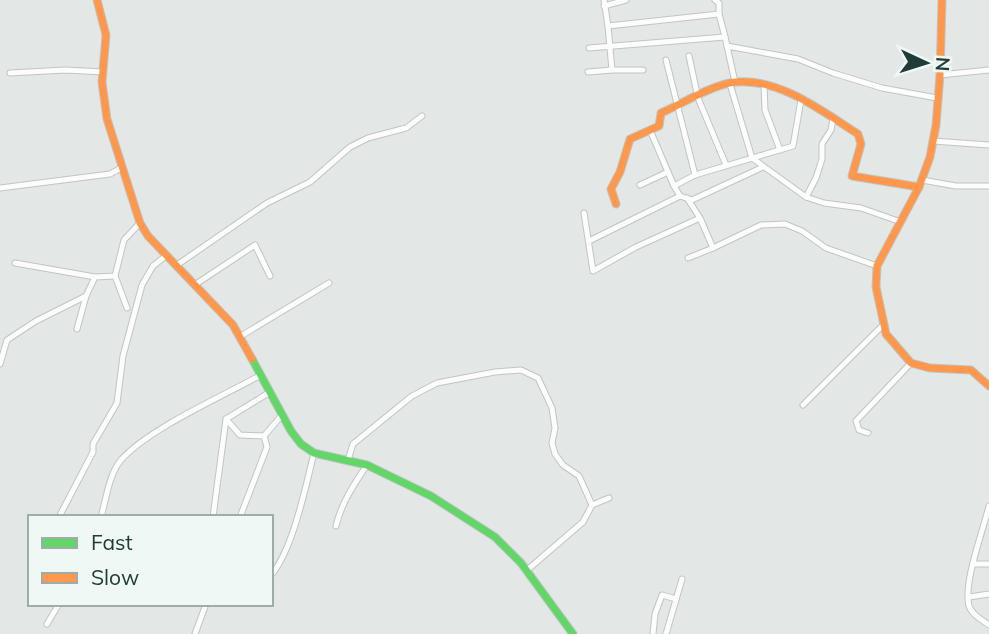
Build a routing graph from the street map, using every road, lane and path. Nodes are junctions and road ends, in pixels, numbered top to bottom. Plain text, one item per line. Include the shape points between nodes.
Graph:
1 (97, 0) edge
2 (626, 0) edge
3 (715, 0) edge
4 (942, 0) edge
5 (604, 3) edge
6 (719, 14) junction
7 (608, 26) junction
8 (725, 37) junction
9 (610, 46) junction
10 (726, 46) junction
11 (589, 48) dead end
12 (689, 56) dead end
13 (666, 60) dead end
14 (612, 69) junction
15 (643, 70) dead end
16 (989, 70) edge
17 (103, 72) junction
18 (588, 72) dead end
19 (10, 73) dead end
20 (940, 75) junction
21 (732, 83) junction
22 (764, 85) junction
23 (698, 98) junction
24 (937, 98) junction
25 (801, 100) junction
26 (676, 107) junction
27 (422, 116) dead end
28 (833, 120) junction
29 (649, 130) junction
30 (933, 141) junction
31 (989, 145) edge
32 (780, 150) junction
33 (752, 158) junction
34 (726, 165) junction
35 (763, 167) junction
36 (121, 168) junction
37 (668, 172) junction
38 (695, 175) junction
39 (920, 184) junction
40 (640, 185) dead end
41 (674, 186) junction
42 (989, 186) edge
43 (0, 188) edge
44 (683, 197) junction
45 (806, 197) junction
46 (616, 204) dead end
47 (584, 213) dead end
48 (701, 218) junction
49 (901, 222) junction
50 (141, 223) junction
51 (589, 241) junction
52 (713, 248) junction
53 (167, 255) junction
54 (688, 258) dead end
55 (15, 263) dead end
56 (177, 265) junction
57 (877, 266) junction
58 (115, 276) junction
59 (270, 276) dead end
60 (95, 277) junction
61 (329, 283) dead end
62 (196, 284) junction
63 (86, 296) junction
64 (127, 308) dead end
65 (883, 325) junction
66 (77, 329) dead end
67 (241, 336) junction
68 (911, 363) junction
69 (0, 364) edge
70 (261, 375) junction
71 (989, 386) edge
72 (270, 392) junction
73 (803, 405) dead end
74 (282, 415) junction
75 (226, 419) junction
76 (868, 433) dead end
77 (264, 436) junction
78 (93, 444) junction
79 (85, 450) dead end
80 (313, 453) junction
81 (348, 460) junction
82 (367, 465) junction
83 (609, 498) dead end
84 (592, 505) junction
85 (989, 506) edge
86 (60, 515) edge
87 (102, 515) edge
88 (213, 515) edge
89 (241, 515) edge
90 (336, 526) dead end
91 (986, 531) edge
92 (973, 564) junction
93 (989, 564) edge
94 (526, 571) junction
95 (273, 573) edge
96 (682, 579) dead end
97 (989, 594) edge
98 (969, 597) junction
99 (676, 598) junction
100 (59, 606) edge
101 (205, 606) edge
102 (47, 624) dead end
103 (989, 625) edge
104 (195, 634) edge
105 (573, 634) edge
106 (653, 634) edge
107 (666, 634) edge

1 - 17 street via 106,35
2 - 5 street
3 - 6 street
4 - 20 street
5 - 7 street
6 - 7 street
6 - 8 street
7 - 9 street
8 - 9 street
8 - 10 street
9 - 11 street
9 - 14 street
10 - 21 street
10 - 24 street via 798,59 883,88
12 - 23 street
13 - 26 street
14 - 15 street
14 - 18 street
16 - 20 street
17 - 19 street
17 - 36 street via 107,119
20 - 24 street
21 - 22 street
21 - 23 street
21 - 33 street
22 - 25 street
22 - 32 street via 765,110
23 - 26 street
23 - 34 street
24 - 30 street
25 - 28 street
25 - 32 street via 793,146
26 - 29 street via 661,113 659,126
26 - 38 street
27 - 56 street via 406,128 350,147 310,182 267,203
28 - 39 street via 859,134 861,144 852,176
28 - 45 street via 822,144 817,178
29 - 37 street
29 - 46 street via 630,139 611,190
30 - 31 street
30 - 39 street
32 - 33 street
33 - 34 street
33 - 35 street
34 - 38 street
35 - 44 street via 692,200
35 - 45 street
36 - 43 street via 110,174
36 - 50 street
37 - 40 street
37 - 41 street
38 - 41 street
39 - 42 street
39 - 49 street
41 - 44 street
44 - 48 street
44 - 51 street
45 - 49 street via 862,208
47 - 51 street
48 - 51 street via 593,271
48 - 52 street
49 - 57 street
50 - 53 street
50 - 58 street via 124,240
52 - 54 street
52 - 57 street via 761,225 785,224 827,248
53 - 56 street
53 - 78 street via 153,266 142,285 123,356 117,402
55 - 60 street
56 - 62 street
57 - 65 street
58 - 60 street
58 - 64 street
59 - 62 street via 254,245
60 - 63 street
61 - 67 street
62 - 67 street
63 - 66 street
63 - 69 street via 7,340
65 - 68 street
65 - 73 street
67 - 70 street
68 - 71 street via 971,370
68 - 76 street via 856,421 859,430
70 - 72 street
70 - 87 street via 153,434 120,461
72 - 74 street
72 - 75 street
74 - 77 street
74 - 80 street via 301,444
75 - 77 street via 240,435
75 - 88 street
77 - 89 street via 267,447
78 - 79 street
78 - 86 street
80 - 81 street
80 - 95 street via 303,500
81 - 82 street
81 - 84 street via 353,444 437,383 521,370 538,378 552,408 555,454 579,476
82 - 90 street
82 - 94 street via 430,496 495,537
83 - 84 street
84 - 94 street via 583,522
85 - 91 street
91 - 92 street
92 - 93 street
92 - 98 street
94 - 105 street
96 - 99 street
97 - 98 street
98 - 103 street via 970,609
99 - 106 street via 662,595
99 - 107 street
100 - 102 street
101 - 104 street

